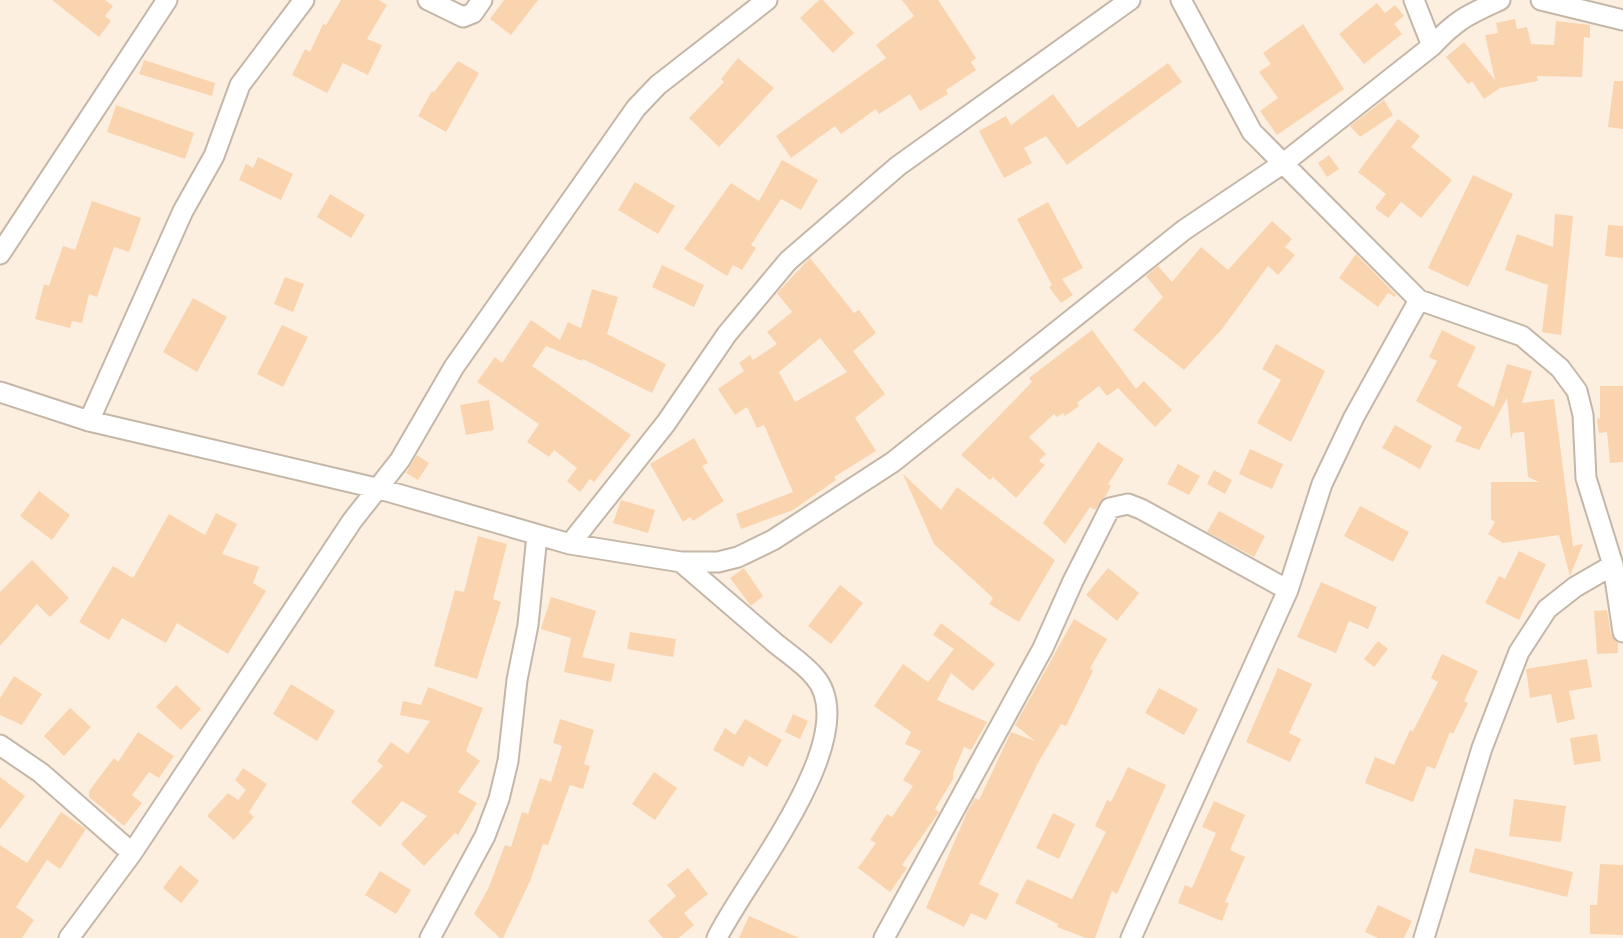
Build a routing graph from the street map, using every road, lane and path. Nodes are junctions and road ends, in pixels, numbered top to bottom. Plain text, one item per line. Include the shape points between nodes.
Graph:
1 (167, 0) edge
2 (304, 0) edge
3 (428, 0) edge
4 (482, 0) edge
5 (767, 0) edge
6 (1130, 0) edge
7 (1181, 0) edge
8 (1414, 0) edge
9 (1500, 0) edge
10 (1541, 0) edge
11 (1623, 20) edge
12 (1432, 46) junction
13 (1285, 162) junction
14 (0, 254) edge
15 (1419, 300) junction
16 (0, 392) edge
17 (89, 421) junction
18 (380, 489) junction
19 (537, 534) junction
20 (570, 544) junction
21 (681, 562) junction
22 (1613, 565) junction
23 (1287, 590) junction
24 (1623, 632) edge
25 (0, 745) edge
26 (132, 853) junction
27 (69, 938) edge
28 (430, 938) edge
29 (717, 938) edge
30 (884, 938) edge
31 (1131, 938) edge
32 (1424, 938) edge

1 - 14 street
2 - 17 street via 240,85 214,156 183,211
3 - 4 street via 463,17 473,13
5 - 18 street via 658,85 636,108 454,367
6 - 20 street via 898,166 788,261 727,334 666,423
7 - 13 street via 1252,132
8 - 12 street
9 - 12 street via 1467,13
10 - 11 street
12 - 13 street
13 - 15 street
13 - 21 street via 1184,229 893,462 821,510 738,557
15 - 22 street via 1522,336 1560,368 1577,391 1587,478
15 - 23 street via 1322,484
16 - 17 street
17 - 18 street
18 - 19 street
18 - 26 street via 352,521
19 - 20 street
19 - 28 street via 528,625 499,799 485,836
20 - 21 street
21 - 29 street via 816,678 828,718 788,826
22 - 24 street
22 - 32 street via 1547,609 1519,652 1482,748
23 - 30 street via 1140,509 1128,504 1110,508 1044,648
23 - 31 street
25 - 26 street via 41,773
26 - 27 street

